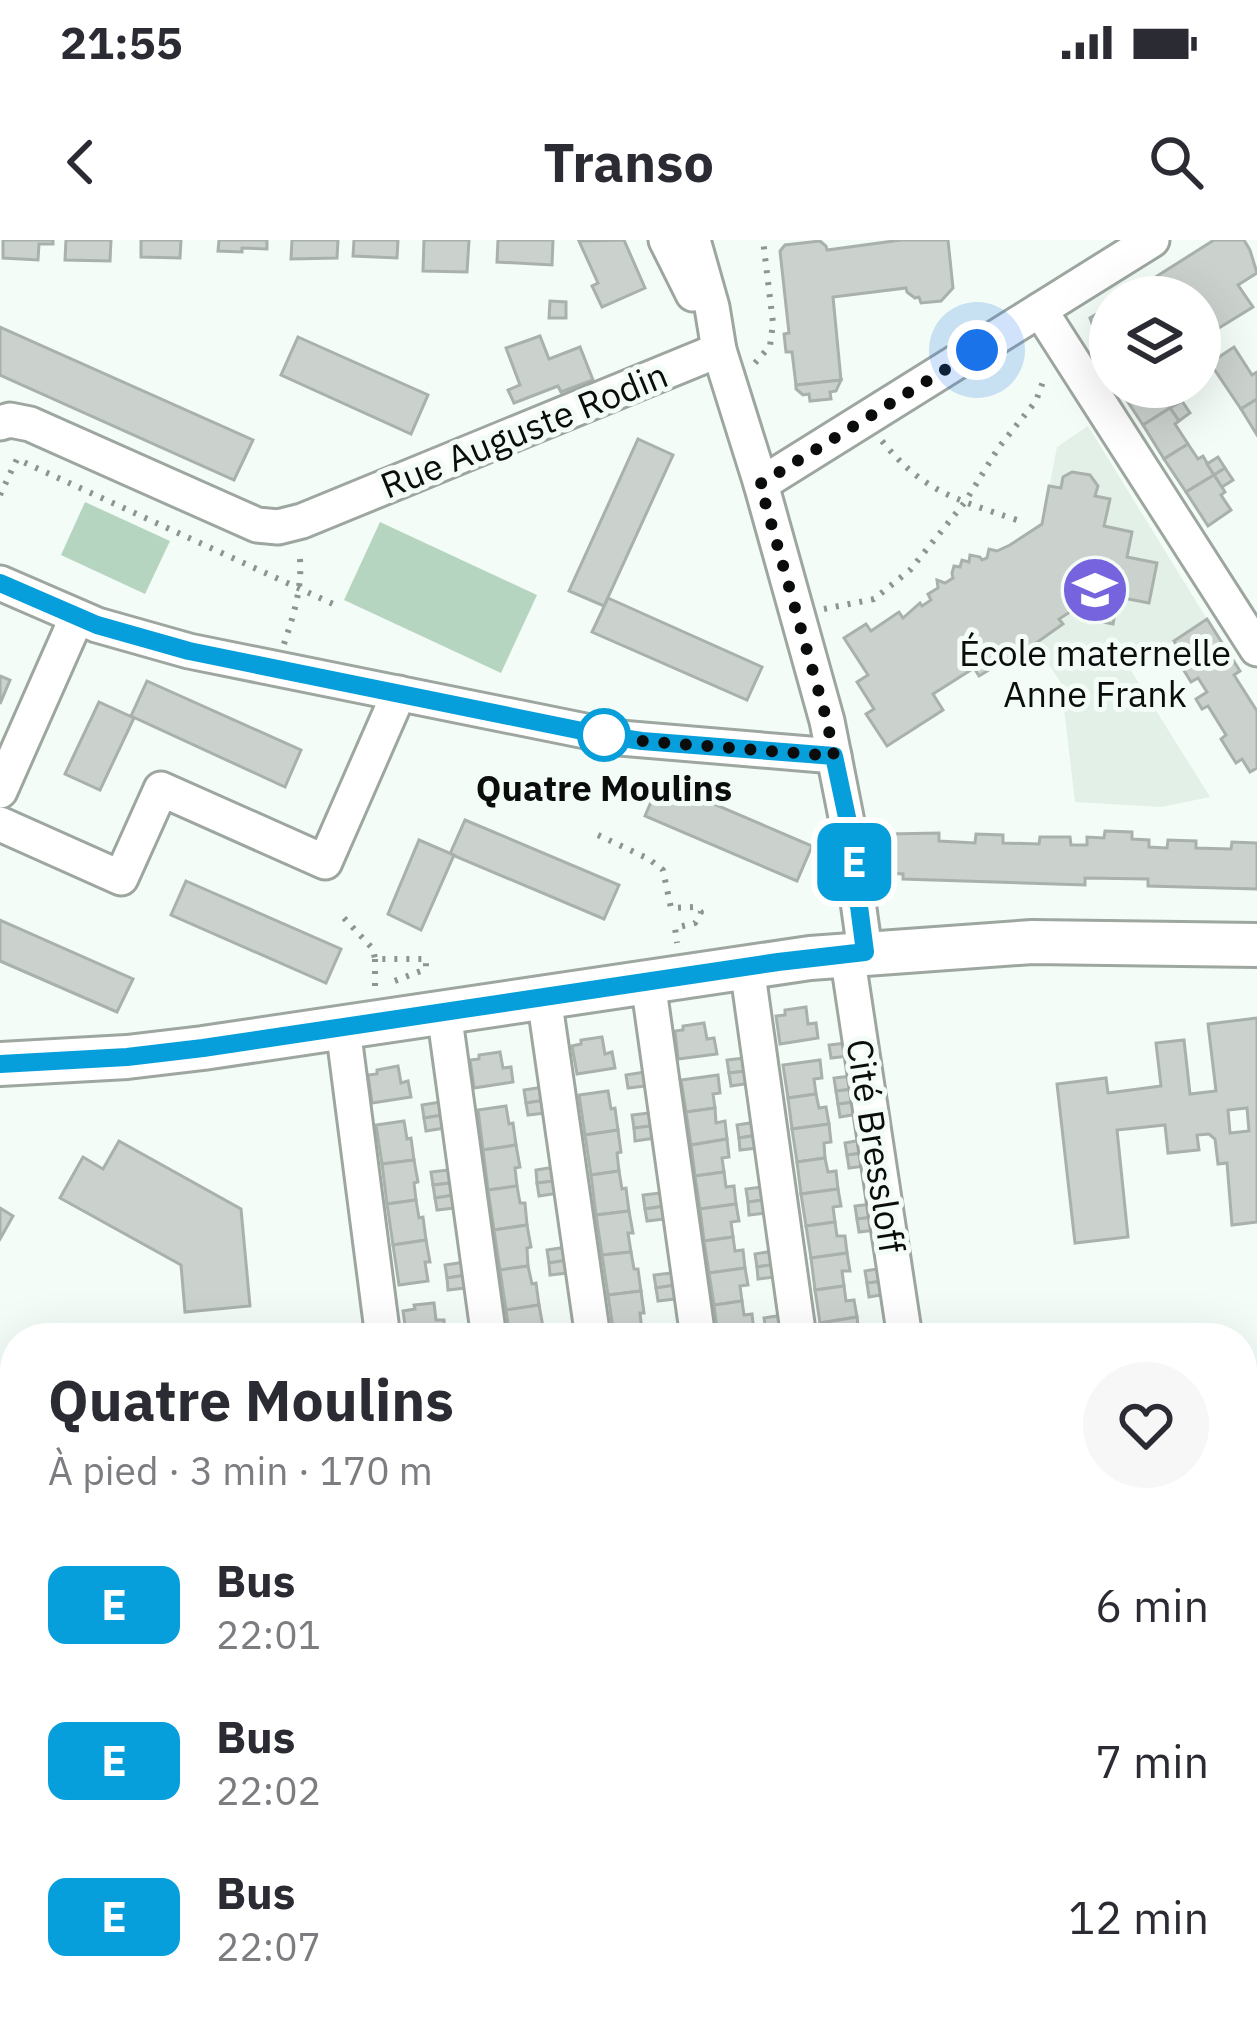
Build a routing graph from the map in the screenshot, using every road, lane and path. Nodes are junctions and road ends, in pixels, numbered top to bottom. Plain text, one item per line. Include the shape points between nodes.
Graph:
1 (666, 240) edge
2 (693, 240) edge
3 (763, 240) edge
4 (1151, 240) edge
5 (1040, 310) junction
6 (1066, 349) junction
7 (719, 350) junction
8 (730, 386) junction
9 (865, 420) junction
10 (0, 423) edge
11 (760, 484) junction
12 (0, 495) edge
13 (965, 502) junction
14 (1017, 520) dead end
15 (289, 526) junction
16 (0, 583) edge
17 (298, 588) junction
18 (333, 604) dead end
19 (797, 614) junction
20 (77, 617) junction
21 (1257, 649) edge
22 (274, 668) junction
23 (399, 693) junction
24 (834, 756) junction
25 (0, 791) edge
26 (0, 824) edge
27 (598, 835) dead end
28 (344, 918) dead end
29 (1257, 945) edge
30 (856, 954) junction
31 (375, 959) junction
32 (748, 967) junction
33 (665, 979) junction
34 (544, 997) junction
35 (444, 1012) junction
36 (366, 1013) junction
37 (0, 1064) edge
38 (382, 1323) edge
39 (487, 1323) edge
40 (591, 1323) edge
41 (697, 1323) edge
42 (798, 1323) edge
43 (903, 1323) edge

1 - 7 street
2 - 7 street
3 - 8 path via 770,346
4 - 5 street
5 - 6 street
5 - 9 street
6 - 13 path
6 - 21 street
7 - 8 street, Cité Bressloff
7 - 15 street, Rue Auguste Rodin
8 - 11 street, Cité Bressloff
9 - 11 street
9 - 13 path via 915,477
10 - 15 street via 30,424 256,526
11 - 19 street, Cité Bressloff
12 - 17 path via 17,459
13 - 14 path
13 - 19 path via 910,570 874,598
15 - 17 path via 302,569
16 - 20 street
17 - 18 path
17 - 22 path
19 - 24 street, Cité Bressloff
20 - 22 street
20 - 25 street
22 - 23 street
23 - 24 street via 620,738
23 - 26 street via 325,862 160,789 121,878
24 - 30 street, Cité Bressloff via 848,822
27 - 33 path via 663,870 671,908 701,912 695,923 675,928
28 - 31 path
29 - 30 main road via 1058,941
30 - 32 main road
30 - 43 street, Cité Bressloff
31 - 36 path
31 - 36 path via 426,959 426,969
32 - 33 main road
32 - 42 street
33 - 34 main road
33 - 41 street
34 - 35 main road
34 - 40 street
35 - 36 main road
35 - 39 street
36 - 37 main road via 148,1055
36 - 38 street

